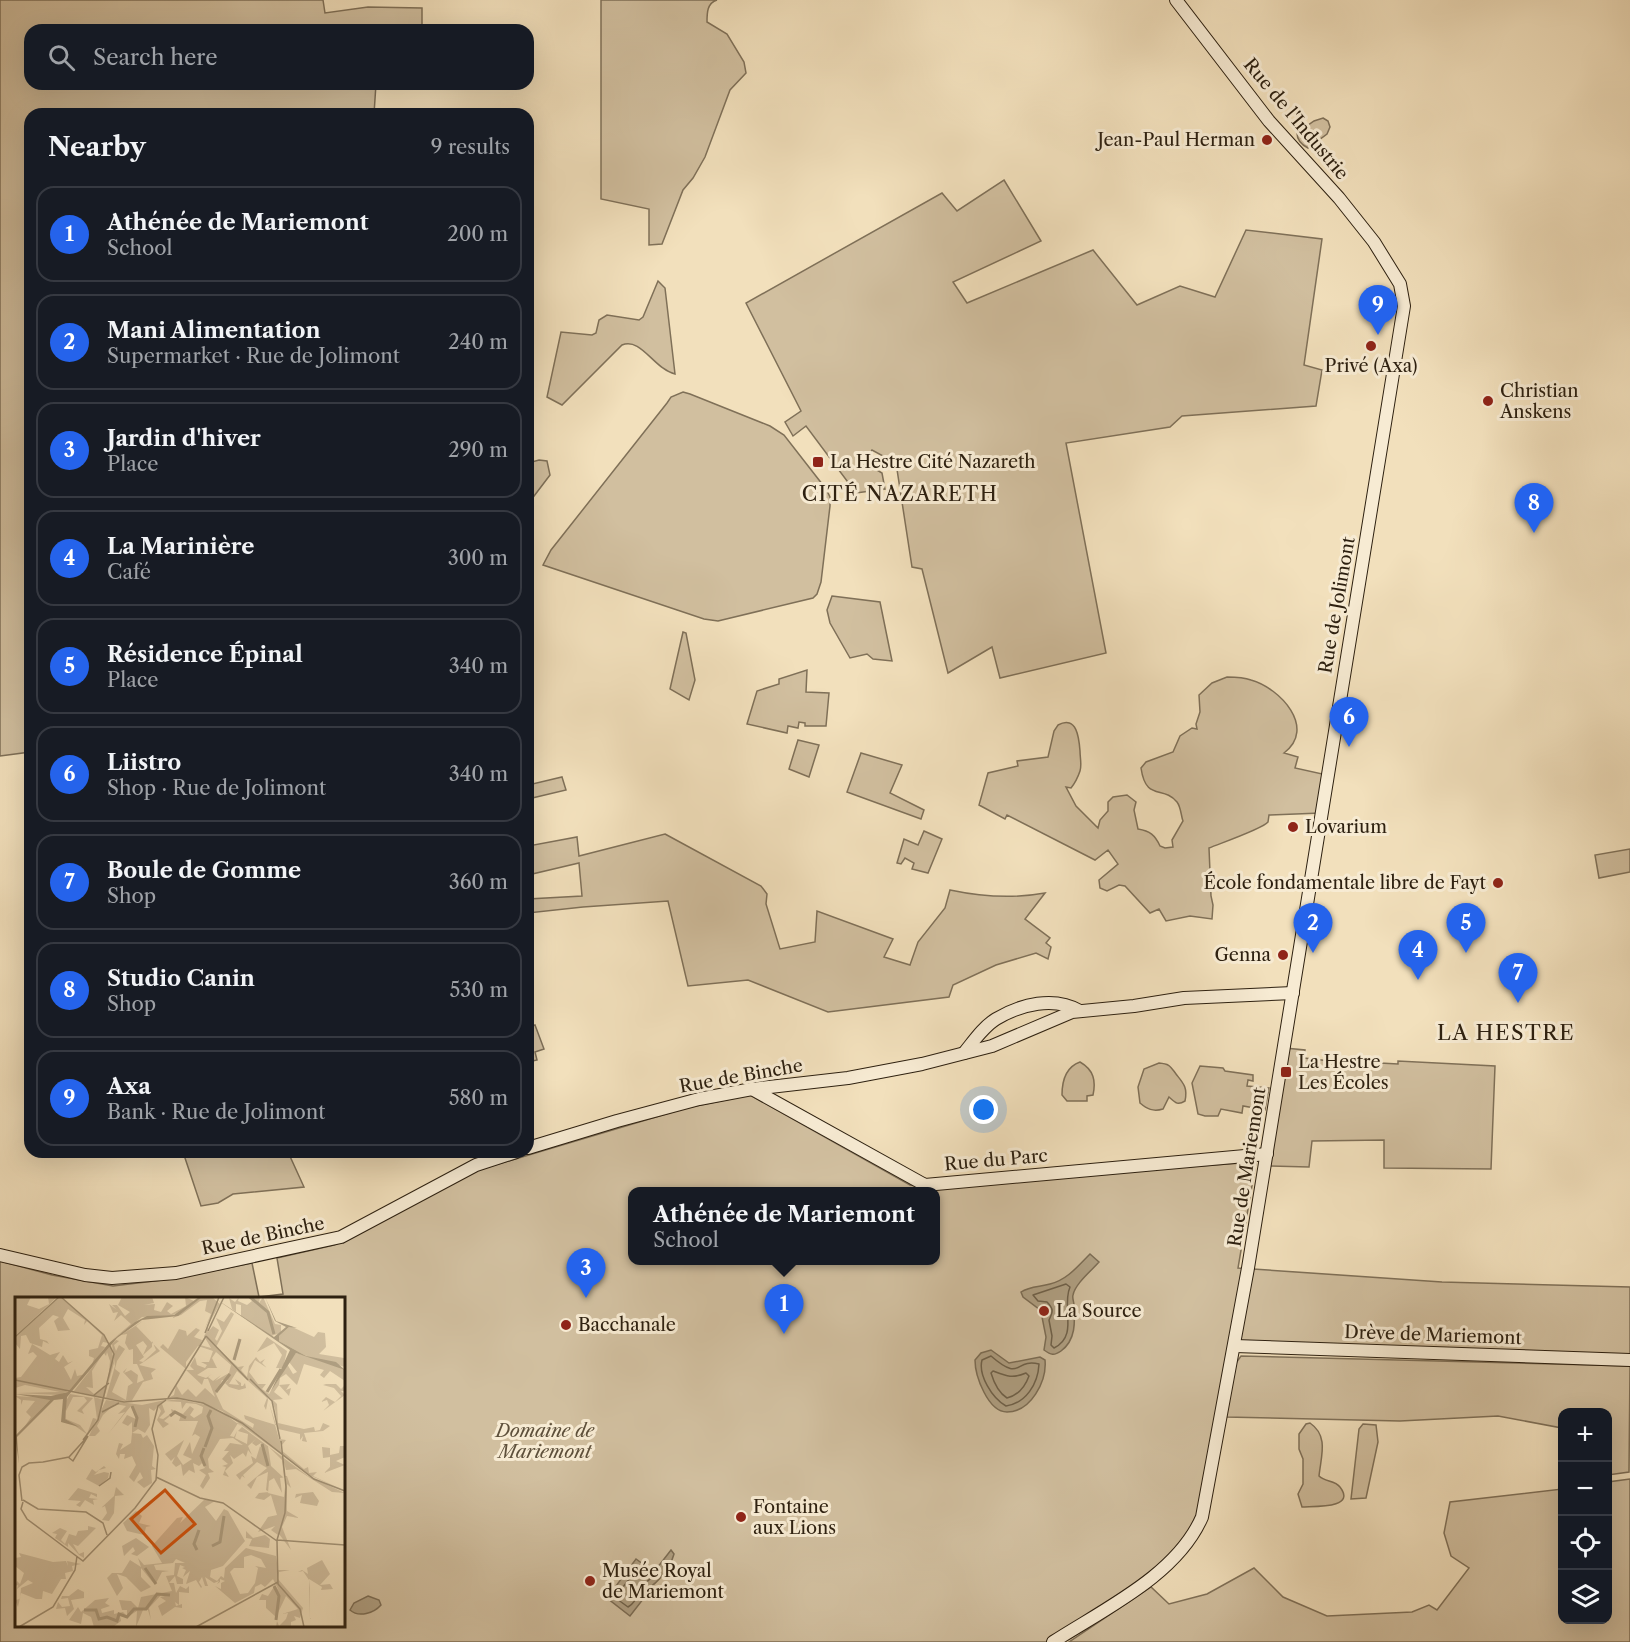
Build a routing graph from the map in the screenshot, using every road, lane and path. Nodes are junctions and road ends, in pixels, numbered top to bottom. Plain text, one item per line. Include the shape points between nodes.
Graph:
1 (1176, 0) edge
2 (1386, 262) joint
3 (1293, 993) junction
4 (1080, 1011) junction
5 (964, 1053) junction
6 (752, 1089) junction
7 (534, 1146) edge
8 (1267, 1155) junction
9 (498, 1158) edge
10 (0, 1255) edge
11 (1235, 1346) junction
12 (1630, 1360) edge
13 (1053, 1642) edge

1 - 2 street, Rue de l'Industrie via 1269,121 1368,234
2 - 3 street, Rue de Jolimont via 1400,284 1404,306
3 - 4 street, Rue de Binche via 1184,998
3 - 8 street, Rue de Mariemont
4 - 5 street, Rue de Binche
4 - 5 street, Rue de Binche via 1070,1005 1047,1002 1013,1012 995,1019
5 - 6 street, Rue de Binche via 848,1078
6 - 7 street, Rue de Binche via 683,1103
6 - 8 street, Rue du Parc via 925,1185
8 - 11 street, Rue de Mariemont
9 - 10 street, Rue de Binche via 476,1165 341,1237 176,1273 112,1278
11 - 12 street, Drève de Mariemont
11 - 13 street, Rue de Mariemont via 1202,1517 1193,1536 1167,1565

